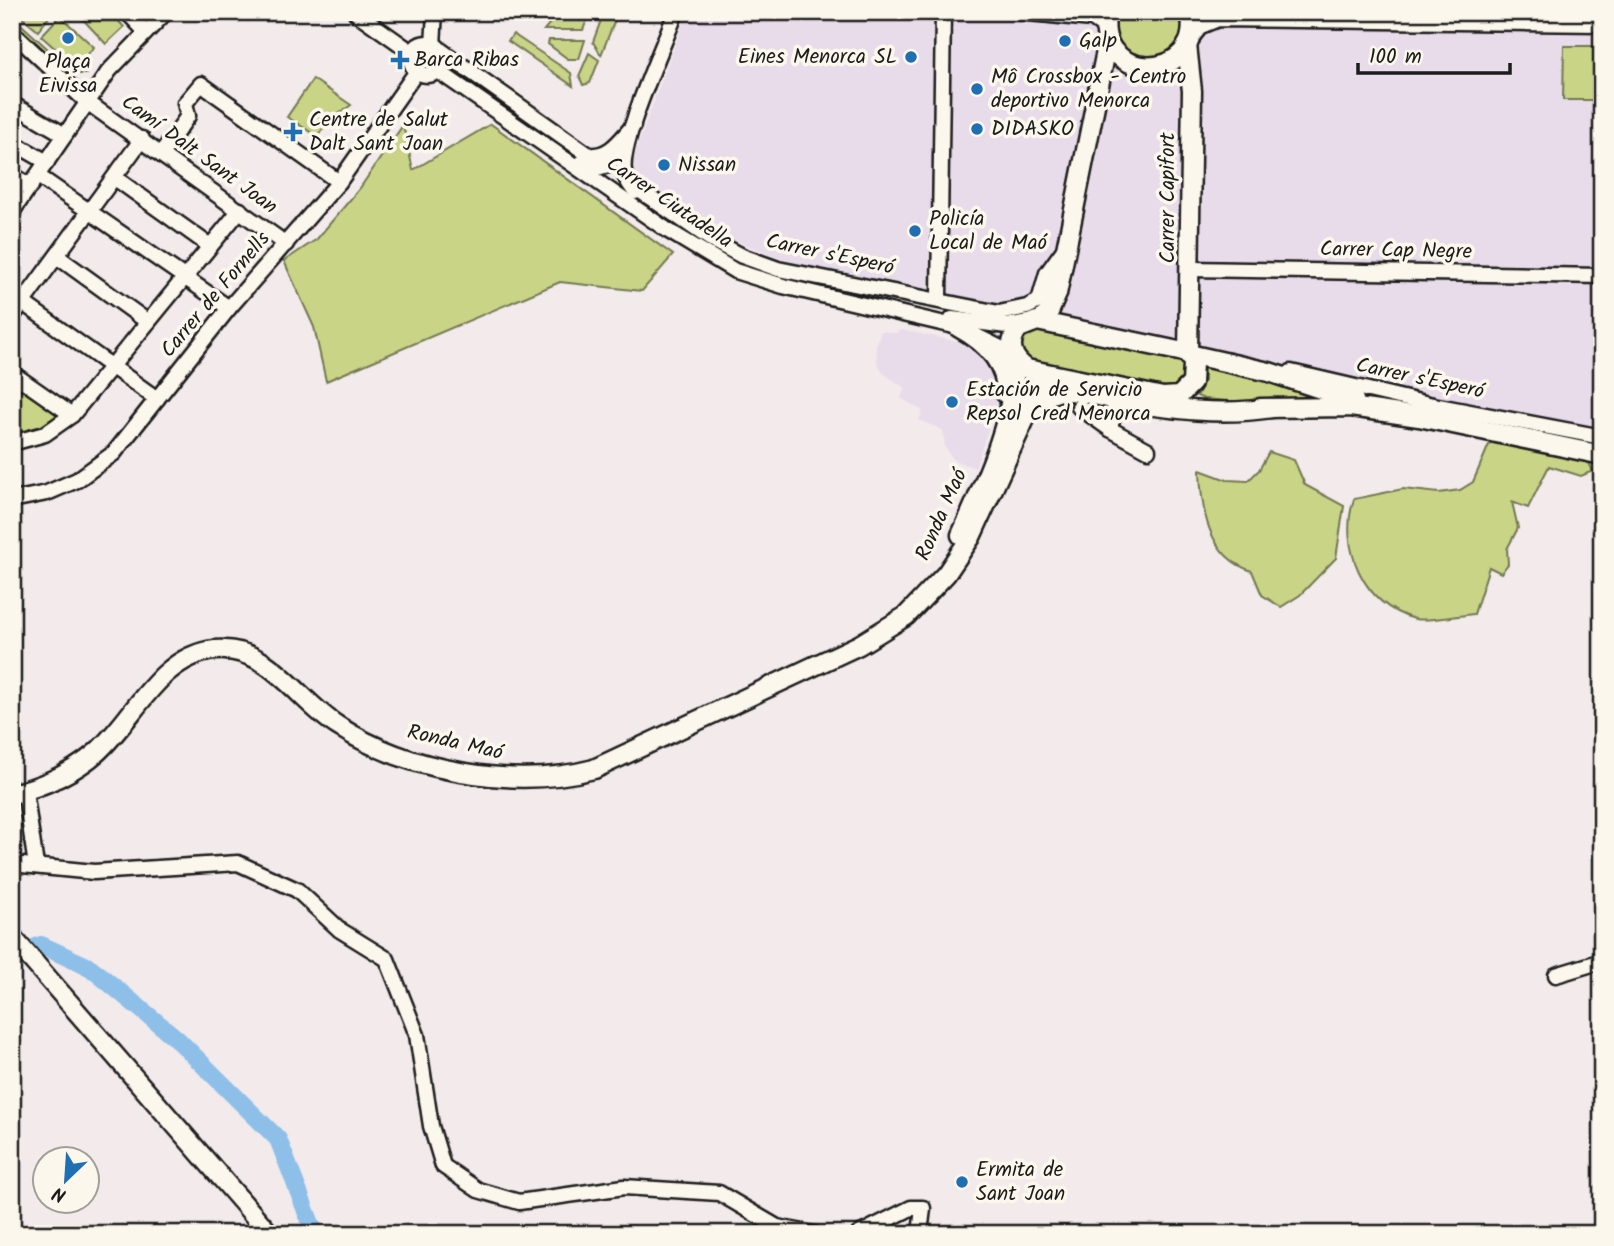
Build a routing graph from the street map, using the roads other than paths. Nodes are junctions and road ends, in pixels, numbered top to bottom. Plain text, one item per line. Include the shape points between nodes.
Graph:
1 (127, 12) edge
2 (166, 12) edge
3 (355, 12) edge
4 (676, 12) edge
5 (943, 12) edge
6 (1018, 12) edge
7 (1190, 12) edge
8 (435, 17) edge
9 (1602, 24) edge
10 (1107, 27) edge
11 (145, 31) junction
12 (12, 32) edge
13 (1188, 43) junction
14 (436, 47) junction
15 (413, 53) junction
16 (417, 71) junction
17 (438, 71) junction
18 (87, 102) junction
19 (12, 104) edge
20 (633, 126) junction
21 (65, 135) junction
22 (142, 139) junction
23 (12, 142) edge
24 (543, 143) junction
25 (162, 153) junction
26 (47, 162) junction
27 (12, 175) edge
28 (115, 178) junction
29 (34, 181) junction
30 (339, 182) junction
31 (630, 184) junction
32 (13, 210) edge
33 (240, 210) junction
34 (91, 213) junction
35 (653, 220) junction
36 (286, 244) junction
37 (210, 246) junction
38 (1066, 247) junction
39 (58, 257) junction
40 (1190, 269) junction
41 (1602, 276) edge
42 (184, 278) junction
43 (939, 298) junction
44 (17, 299) edge
45 (229, 308) junction
46 (903, 312) junction
47 (12, 317) edge
48 (149, 322) junction
49 (1035, 322) junction
50 (958, 327) junction
51 (1188, 353) junction
52 (1013, 355) junction
53 (1230, 363) junction
54 (113, 366) junction
55 (12, 373) edge
56 (1055, 376) junction
57 (1163, 397) junction
58 (157, 399) junction
59 (1116, 400) junction
60 (1079, 407) dead end
61 (1272, 408) junction
62 (72, 415) junction
63 (1419, 417) junction
64 (1110, 429) junction
65 (1602, 437) edge
66 (998, 442) junction
67 (12, 443) edge
68 (1148, 450) dead end
69 (1602, 455) edge
70 (12, 500) edge
71 (956, 559) junction
72 (926, 597) junction
73 (16, 793) edge
74 (12, 864) edge
75 (36, 866) junction
76 (12, 937) edge
77 (1602, 961) edge
78 (1556, 975) dead end
79 (270, 1234) edge
80 (814, 1234) edge
81 (859, 1234) edge
82 (920, 1234) edge

1 - 11 street
2 - 11 street
3 - 15 street
4 - 20 street
5 - 43 street
6 - 10 street via 1092,19
7 - 13 main road, Carrer Capifort
8 - 14 street
9 - 13 street via 1218,19 1200,26
10 - 13 main road via 1126,62 1149,68 1171,62
10 - 38 main road
11 - 18 street
12 - 18 street, Camí Dalt Sant Joan
13 - 40 main road, Carrer Capifort via 1192,91
14 - 15 street via 421,45
14 - 17 street via 443,62
14 - 20 street, Carrer Ciutadella via 589,155 613,148
15 - 16 street
16 - 17 street via 429,75
16 - 30 street, Carrer de Fornells
17 - 24 street, Carrer Ciutadella
18 - 21 street
18 - 22 street, Camí Dalt Sant Joan
19 - 21 street
20 - 24 street via 614,158 600,168
20 - 31 street via 624,161
21 - 26 street
22 - 25 street, Camí Dalt Sant Joan
22 - 28 street
23 - 26 street
24 - 35 street, Carrer Ciutadella
25 - 30 street via 188,116 185,103 201,84
25 - 33 street, Camí Dalt Sant Joan
26 - 29 street
27 - 29 street
28 - 34 street
28 - 37 street
29 - 32 street
29 - 34 street
30 - 36 street, Carrer de Fornells
31 - 35 street
31 - 43 street, Carrer s'Esperó via 742,256 778,269
33 - 36 street, Camí Dalt Sant Joan
33 - 37 street
34 - 39 street
34 - 42 street
35 - 46 street, Carrer Ciutadella via 746,275
36 - 45 street, Carrer de Fornells
37 - 42 street
38 - 43 street, Carrer s'Esperó via 1046,273 1039,301 1027,307 999,313
38 - 49 main road via 1054,303
39 - 44 street
39 - 48 street
40 - 41 street, Carrer Cap Negre
40 - 51 main road, Carrer Capifort
42 - 45 street
42 - 48 street
44 - 47 street
44 - 54 street
45 - 58 street, Carrer de Fornells
46 - 49 street, Carrer Ciutadella via 995,325
46 - 50 street, Carrer Ciutadella
48 - 54 street
49 - 51 main road
49 - 52 main road via 1019,328 1013,336
50 - 52 street, Carrer Ciutadella
50 - 66 main road via 989,349 1005,377
51 - 53 main road
51 - 57 main road, Carrer Capifort via 1195,375 1192,383 1180,396
52 - 56 main road via 1027,369
52 - 66 main road via 1014,382
53 - 63 main road
53 - 65 street, Carrer s'Esperó via 1264,366
54 - 58 street
54 - 62 street
55 - 62 street
56 - 57 main road
56 - 71 main road via 1042,381 1020,408
57 - 61 main road via 1221,407
58 - 70 street, Carrer de Fornells via 114,453 96,467 47,493
59 - 61 main road via 1183,411
59 - 64 street
59 - 71 main road via 1061,391 1037,402 1020,427 983,514
60 - 64 street
61 - 63 main road via 1351,407
62 - 67 street via 45,434
63 - 69 main road
64 - 68 street
66 - 72 main road, Ronda Maó via 962,532
71 - 72 main road, Ronda Maó
72 - 73 main road, Ronda Maó via 859,645 581,773 546,779 503,778 398,754 338,727 265,663 220,650 178,662 89,759 69,773
73 - 75 street
74 - 75 street
75 - 80 street via 94,873 238,863 297,890 340,930 387,959 417,1035 431,1126 443,1166 478,1190 519,1202 624,1187 719,1193 777,1227
76 - 79 main road
77 - 78 street
81 - 82 street via 911,1208 923,1208

